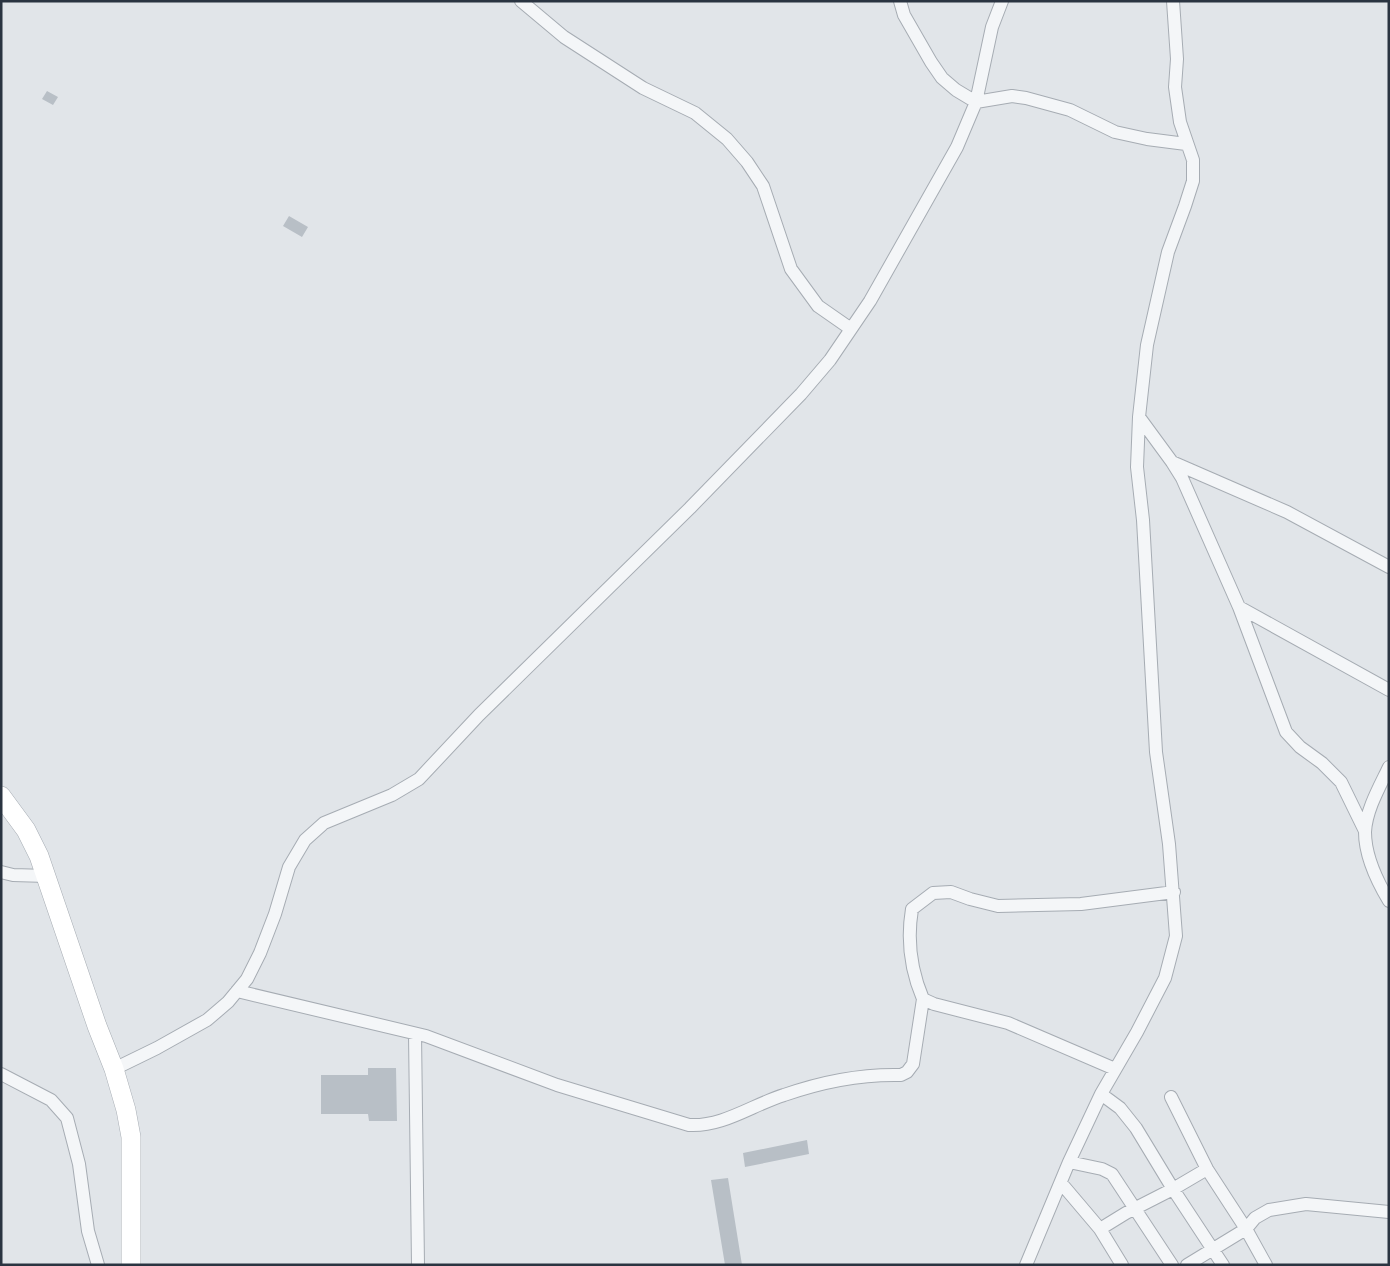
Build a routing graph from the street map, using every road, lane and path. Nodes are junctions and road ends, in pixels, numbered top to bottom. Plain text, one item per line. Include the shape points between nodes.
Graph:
1 (521, 1) edge
2 (900, 1) edge
3 (1002, 1) edge
4 (1173, 1) edge
5 (976, 102) junction
6 (1186, 144) junction
7 (851, 329) junction
8 (1139, 417) junction
9 (1172, 462) junction
10 (1389, 567) edge
11 (1239, 607) junction
12 (1389, 690) edge
13 (1389, 766) edge
14 (1, 796) edge
15 (1365, 831) junction
16 (1, 872) edge
17 (46, 876) junction
18 (1174, 892) junction
19 (1389, 901) edge
20 (237, 991) junction
21 (923, 999) junction
22 (415, 1034) junction
23 (114, 1069) junction
24 (1115, 1069) junction
25 (1, 1074) edge
26 (1101, 1094) junction
27 (1171, 1097) dead end
28 (1069, 1162) junction
29 (1207, 1169) junction
30 (1061, 1182) junction
31 (1172, 1190) junction
32 (1136, 1209) junction
33 (1389, 1212) edge
34 (1100, 1229) junction
35 (1246, 1229) junction
36 (1213, 1249) junction
37 (98, 1265) edge
38 (131, 1265) edge
39 (418, 1265) edge
40 (1026, 1265) edge
41 (1122, 1265) edge
42 (1172, 1265) edge
43 (1187, 1265) edge
44 (1223, 1265) edge
45 (1266, 1265) edge

1 - 7 street via 564,37 642,88 695,113 727,139 763,186 791,269 818,306
2 - 5 street via 904,15 942,78
3 - 5 street via 992,27
4 - 6 street via 1177,59 1175,87
5 - 6 street via 1012,96 1026,98 1070,110 1115,132
5 - 7 street via 952,156
6 - 8 street via 1193,160 1193,180 1158,290 1147,345
7 - 20 street via 801,394 419,779 392,795 324,823 305,840 289,867 260,953
8 - 9 street
8 - 18 street via 1137,467 1156,752
9 - 10 street via 1287,512
9 - 11 street
11 - 12 street
11 - 15 street via 1286,732 1341,782
13 - 15 street
14 - 17 main road via 26,830
15 - 19 street via 1377,880
16 - 17 street
17 - 23 main road
18 - 21 street via 1081,904 998,906 951,892 933,893 912,909 909,929 913,965
18 - 24 street via 1176,936 1165,978
20 - 22 street
20 - 23 street via 207,1020
21 - 22 street via 913,1064 907,1072 860,1076 811,1087 703,1126 689,1125 583,1093
21 - 24 street via 1008,1023
22 - 39 street
23 - 38 main road via 131,1137
24 - 26 street
25 - 37 street via 51,1100 66,1118 80,1164 88,1230
26 - 28 street
26 - 31 street via 1120,1108 1136,1128
27 - 29 street
28 - 30 street
28 - 32 street via 1112,1174
29 - 31 street
29 - 35 street
30 - 34 street
30 - 40 street
31 - 32 street
31 - 36 street
32 - 34 street
32 - 42 street
33 - 35 street via 1306,1204 1269,1210 1255,1218
34 - 41 street
35 - 36 street
35 - 45 street
36 - 43 street
36 - 44 street

